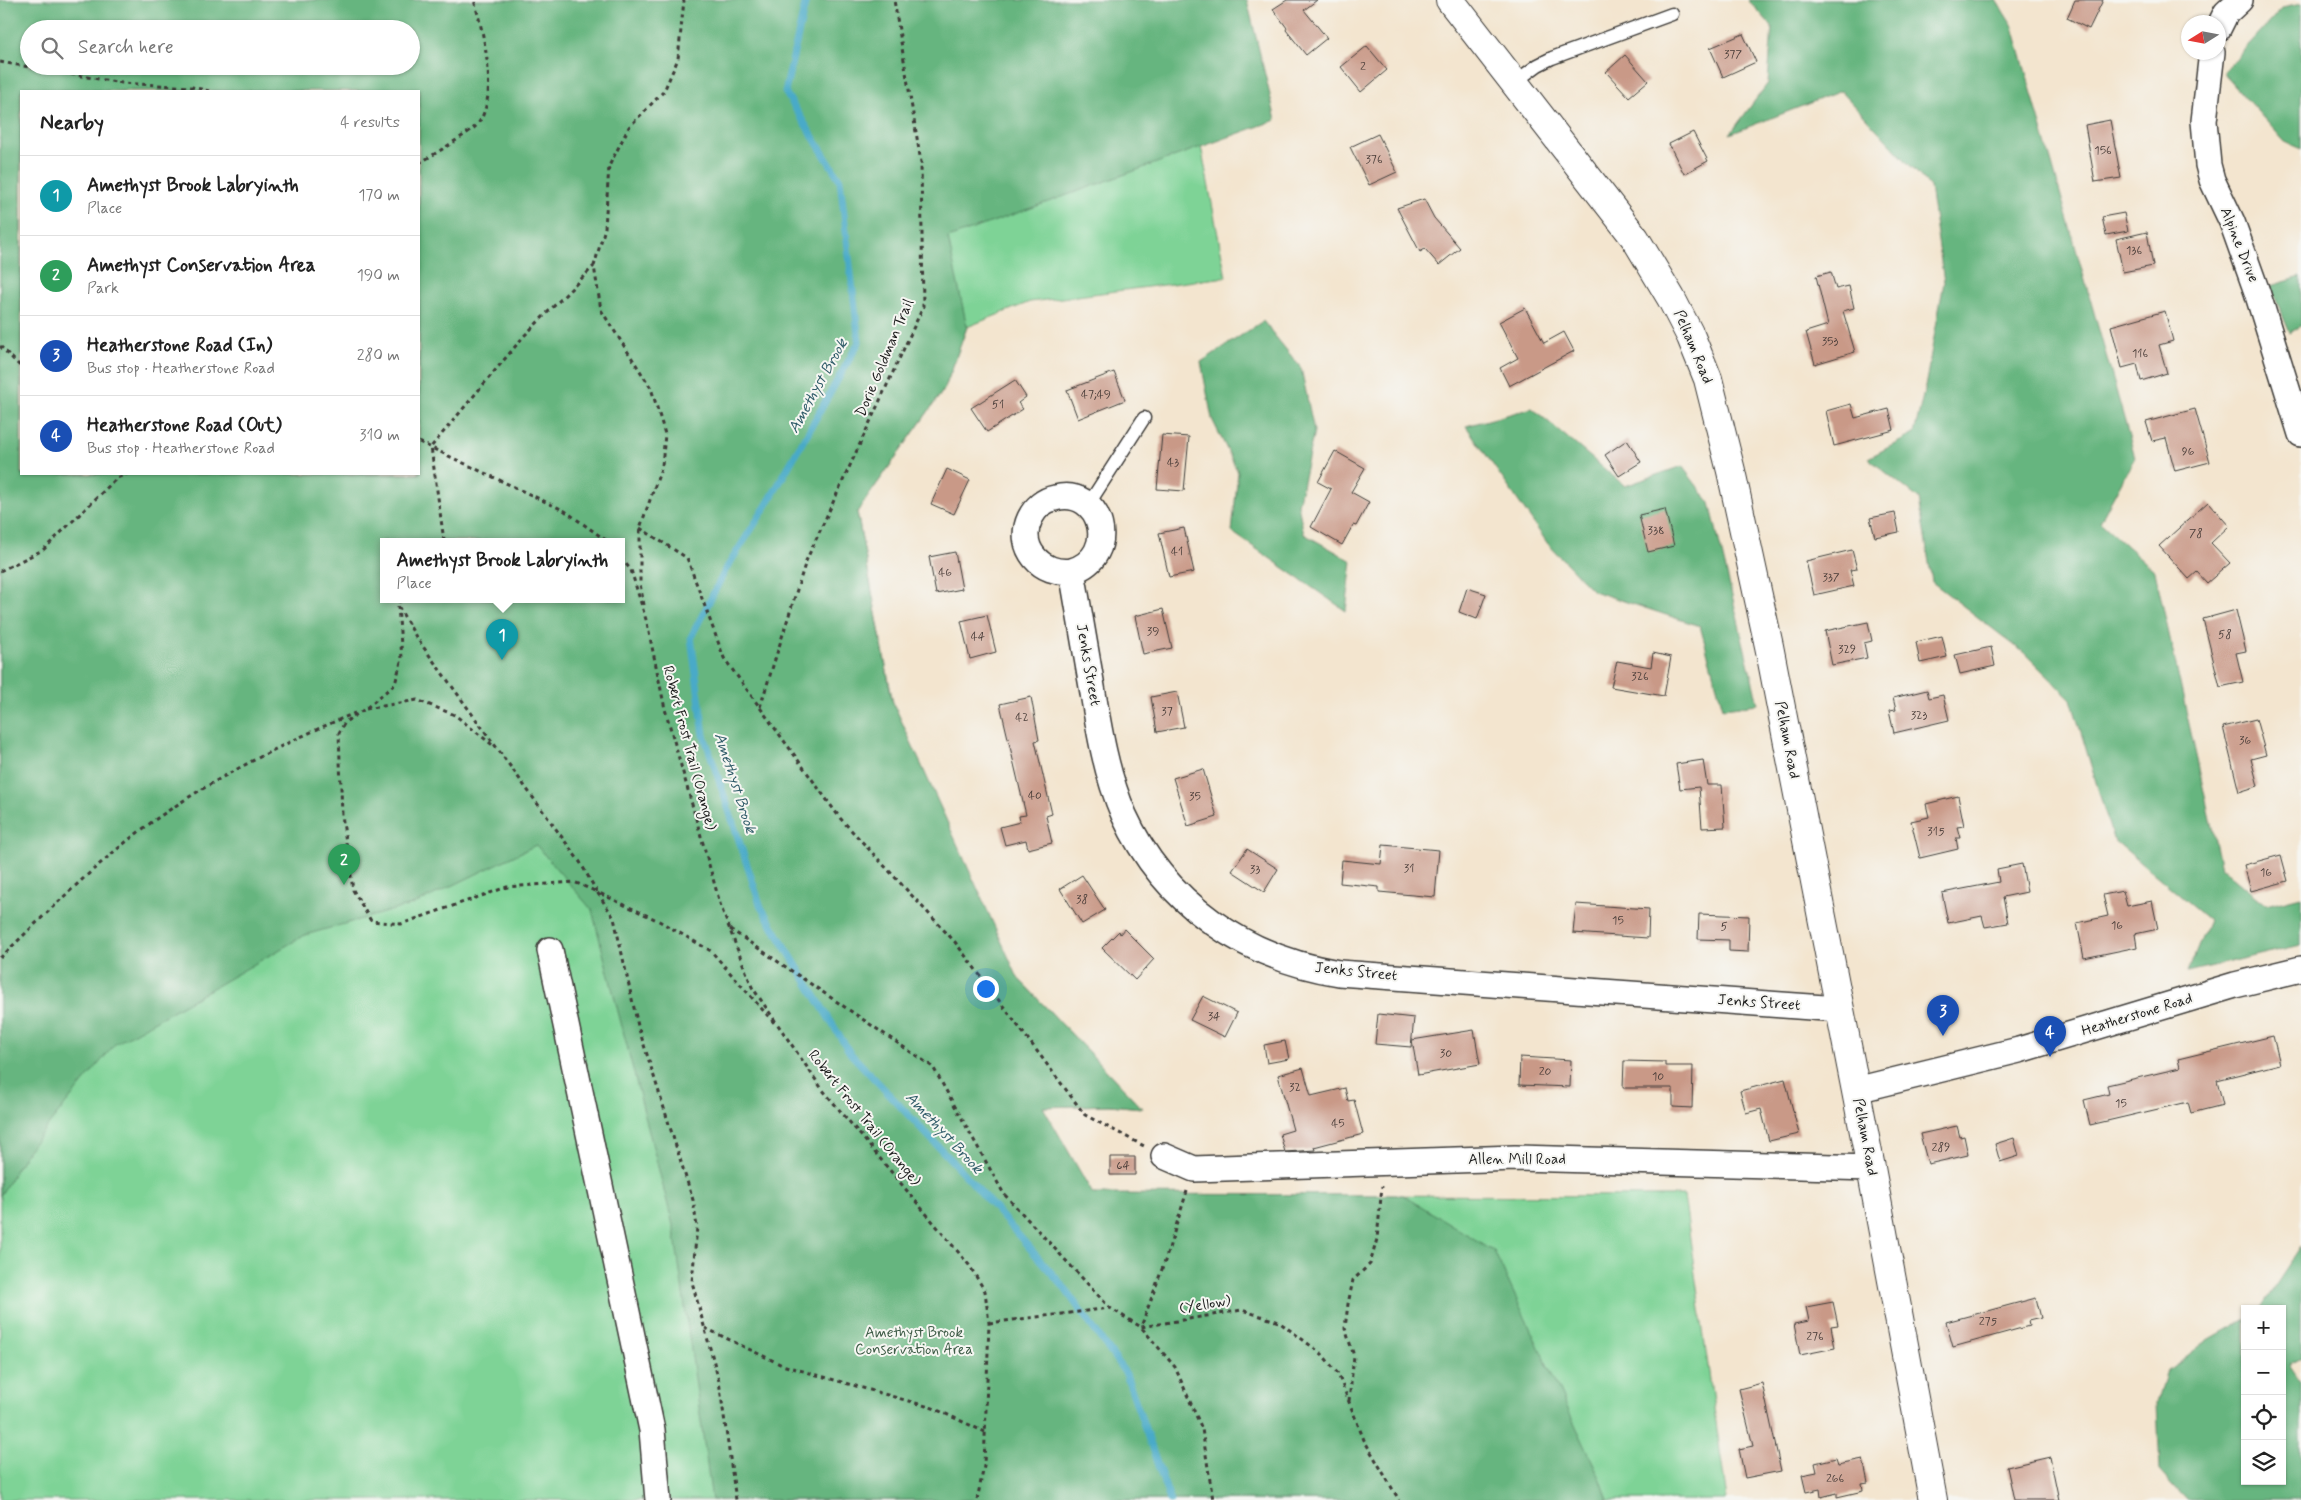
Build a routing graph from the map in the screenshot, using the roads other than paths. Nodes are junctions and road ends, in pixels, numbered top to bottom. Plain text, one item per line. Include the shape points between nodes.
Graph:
1 (1450, 0) edge
2 (2240, 0) edge
3 (1672, 14) dead end
4 (2225, 15) edge
5 (2211, 60) edge
6 (1515, 82) junction
7 (1144, 418) dead end
8 (2301, 434) edge
9 (1088, 505) junction
10 (1072, 571) junction
11 (550, 950) dead end
12 (2301, 969) edge
13 (1839, 1009) junction
14 (1856, 1090) junction
15 (1164, 1156) road end
16 (1871, 1168) junction
17 (658, 1500) edge
18 (1933, 1500) edge

1 - 6 main road, Pelham Road
2 - 4 street
3 - 6 lane via 1552,58
5 - 8 street, Alpine Drive via 2204,121 2208,166 2257,292
6 - 13 main road, Pelham Road via 1651,263 1681,317 1708,379 1759,598
7 - 9 lane
9 - 10 street via 1098,517 1101,540 1092,560
9 - 10 street via 1068,496 1052,498 1035,510 1027,528 1028,548 1035,559 1052,570
10 - 13 street, Jenks Street via 1100,734 1124,814 1146,855 1172,889 1201,916 1244,943 1295,964 1340,973
11 - 17 street via 652,1430
12 - 14 street, Heatherstone Road via 2019,1050
13 - 14 main road, Pelham Road
14 - 16 main road, Pelham Road
15 - 16 street, Allen Mill Road via 1194,1169 1515,1158
16 - 18 main road, Pelham Road

